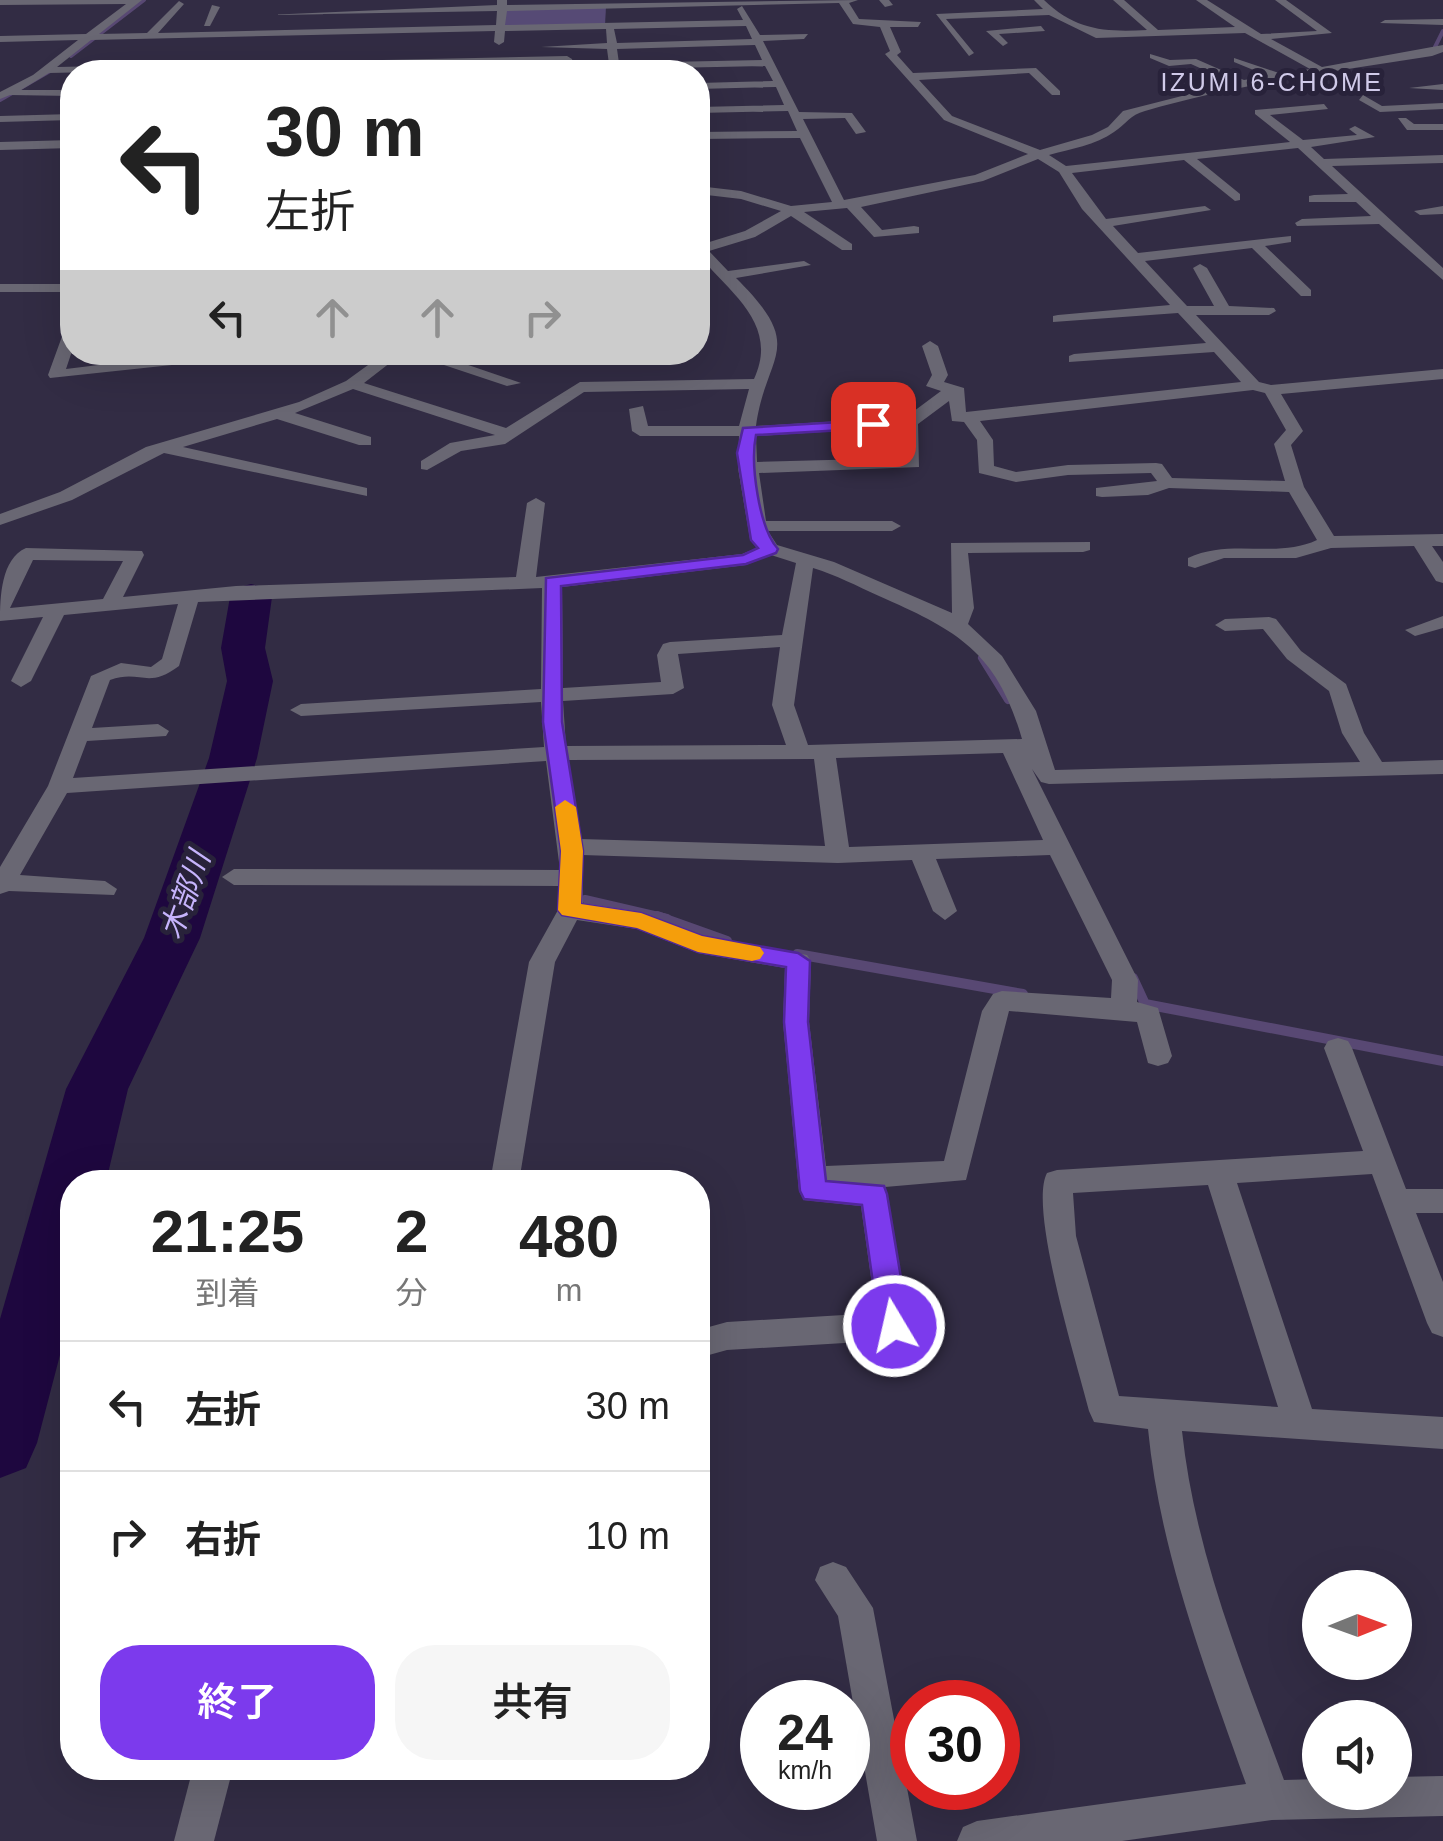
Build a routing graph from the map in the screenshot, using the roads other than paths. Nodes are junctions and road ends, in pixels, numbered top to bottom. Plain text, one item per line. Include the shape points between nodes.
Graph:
1 (136, 0) edge
2 (278, 0) edge
3 (370, 0) edge
4 (842, 0) edge
5 (853, 0) edge
6 (958, 0) edge
7 (1040, 0) edge
8 (1118, 0) edge
9 (1201, 0) edge
10 (1280, 0) edge
11 (778, 1) edge
12 (0, 2) edge
13 (738, 2) edge
14 (608, 3) edge
15 (180, 4) dead end
16 (502, 4) edge
17 (215, 7) dead end
18 (1051, 12) junction
19 (366, 13) junction
20 (970, 14) junction
21 (271, 15) junction
22 (94, 18) dead end
23 (112, 18) junction
24 (1443, 22) edge
25 (750, 23) junction
26 (207, 24) junction
27 (884, 24) junction
28 (918, 24) dead end
29 (1385, 24) dead end
30 (610, 26) junction
31 (500, 28) junction
32 (1081, 28) junction
33 (1018, 30) junction
34 (1156, 33) junction
35 (1251, 33) junction
36 (190, 35) junction
37 (150, 36) junction
38 (804, 36) dead end
39 (92, 37) junction
40 (357, 37) junction
41 (913, 37) dead end
42 (890, 38) junction
43 (758, 40) junction
44 (1028, 40) dead end
45 (7, 42) edge
46 (1002, 43) dead end
47 (612, 46) junction
48 (1443, 47) edge
49 (498, 48) junction
50 (970, 53) dead end
51 (1154, 56) dead end
52 (955, 58) dead end
53 (63, 60) edge
54 (176, 60) edge
55 (346, 60) edge
56 (614, 60) edge
57 (1238, 60) dead end
58 (60, 62) edge
59 (770, 63) junction
60 (710, 65) edge
61 (1318, 69) junction
62 (50, 70) junction
63 (60, 70) edge
64 (966, 74) junction
65 (1278, 76) junction
66 (908, 77) junction
67 (1243, 83) junction
68 (780, 84) junction
69 (710, 86) edge
70 (1443, 87) edge
71 (1414, 88) dead end
72 (1056, 92) dead end
73 (7, 93) edge
74 (56, 93) junction
75 (60, 93) edge
76 (1363, 98) dead end
77 (1324, 106) dead end
78 (1443, 106) edge
79 (710, 110) edge
80 (791, 112) junction
81 (60, 117) edge
82 (34, 118) junction
83 (0, 119) edge
84 (1402, 120) dead end
85 (1443, 127) edge
86 (1355, 129) dead end
87 (860, 132) dead end
88 (802, 134) junction
89 (710, 136) edge
90 (60, 144) edge
91 (1301, 144) junction
92 (6, 146) edge
93 (1039, 154) junction
94 (1187, 157) junction
95 (1443, 159) edge
96 (1320, 163) junction
97 (1064, 170) junction
98 (710, 191) edge
99 (1235, 197) dead end
100 (1358, 198) junction
101 (1314, 199) dead end
102 (846, 205) junction
103 (793, 209) junction
104 (1204, 210) dead end
105 (1443, 210) edge
106 (1420, 211) dead end
107 (1380, 220) junction
108 (1102, 223) junction
109 (1302, 223) dead end
110 (914, 230) dead end
111 (1286, 240) dead end
112 (1256, 244) junction
113 (710, 245) edge
114 (847, 247) dead end
115 (1135, 257) junction
116 (710, 261) edge
117 (804, 265) dead end
118 (1200, 268) dead end
119 (723, 276) junction
120 (1443, 276) edge
121 (0, 288) edge
122 (60, 288) edge
123 (1306, 293) dead end
124 (1182, 309) junction
125 (1224, 310) junction
126 (1268, 310) dead end
127 (1058, 319) dead end
128 (930, 346) dead end
129 (1216, 347) junction
130 (1074, 359) dead end
131 (60, 364) edge
132 (151, 365) edge
133 (379, 365) edge
134 (454, 365) edge
135 (1442, 376) edge
136 (513, 383) dead end
137 (352, 384) junction
138 (763, 384) junction
139 (956, 388) junction
140 (1262, 388) junction
141 (637, 409) dead end
142 (280, 414) junction
143 (969, 417) junction
144 (910, 422) junction
145 (749, 431) junction
146 (508, 434) junction
147 (365, 441) dead end
148 (163, 447) junction
149 (427, 465) dead end
150 (748, 468) junction
151 (1016, 477) junction
152 (1167, 483) junction
153 (1296, 486) junction
154 (361, 492) dead end
155 (1102, 492) dead end
156 (1025, 497) dead end
157 (536, 504) dead end
158 (0, 520) edge
159 (758, 526) junction
160 (892, 526) dead end
161 (1443, 540) edge
162 (1420, 541) junction
163 (1328, 542) junction
164 (1083, 546) dead end
165 (770, 549) junction
166 (1270, 554) junction
167 (806, 558) junction
168 (1195, 562) dead end
169 (1284, 576) dead end
170 (1443, 576) edge
171 (552, 582) junction
172 (525, 584) junction
173 (190, 598) junction
174 (110, 604) junction
175 (56, 610) junction
176 (0, 612) edge
177 (1443, 622) edge
178 (958, 625) junction
179 (1225, 625) dead end
180 (1414, 630) dead end
181 (792, 640) junction
182 (21, 681) dead end
183 (552, 695) junction
184 (301, 710) dead end
185 (158, 731) dead end
186 (78, 735) junction
187 (1024, 746) junction
188 (799, 750) junction
189 (824, 752) junction
190 (558, 754) junction
191 (1443, 767) edge
192 (1376, 770) junction
193 (1037, 779) junction
194 (59, 786) junction
195 (572, 847) junction
196 (1058, 847) junction
197 (922, 853) junction
198 (838, 855) junction
199 (234, 877) dead end
200 (573, 878) junction
201 (1, 884) edge
202 (105, 889) dead end
203 (570, 910) junction
204 (946, 911) dead end
205 (1123, 1002) junction
206 (1338, 1048) dead end
207 (1158, 1056) dead end
208 (1382, 1162) junction
209 (506, 1170) edge
210 (1219, 1172) junction
211 (812, 1178) junction
212 (1396, 1200) junction
213 (1443, 1201) edge
214 (1443, 1323) edge
215 (710, 1341) edge
216 (1164, 1415) junction
217 (1300, 1424) junction
218 (1443, 1434) edge
219 (833, 1580) dead end
220 (210, 1780) edge
221 (1443, 1796) edge
222 (1272, 1800) junction
223 (1140, 1830) edge
224 (194, 1841) edge
225 (897, 1841) edge
226 (977, 1841) edge

1 - 12 street
1 - 23 street
2 - 21 street
3 - 19 street
4 - 5 street
4 - 11 street
4 - 27 street via 856,22
6 - 20 street
7 - 18 street
8 - 34 street
9 - 35 street
10 - 35 street via 1327,33
11 - 13 street
13 - 14 street
13 - 25 street
14 - 16 street
14 - 30 street
15 - 37 street
16 - 19 street
16 - 31 street
17 - 26 street
18 - 20 street
18 - 32 street
19 - 21 street
19 - 40 street
20 - 50 street via 939,16
21 - 26 street via 267,23
22 - 23 street
23 - 39 street
24 - 29 street
25 - 30 street
25 - 43 street
26 - 36 street via 197,24
27 - 28 street
27 - 42 street
30 - 31 street
30 - 47 street
31 - 40 street
31 - 49 street
32 - 33 street
32 - 34 street via 1096,35
33 - 44 street
33 - 46 street via 991,32
34 - 35 street
35 - 61 street
36 - 37 street
36 - 40 street
36 - 54 street
37 - 39 street
38 - 43 street
39 - 45 street
39 - 53 street
41 - 42 street
42 - 66 street via 896,52 890,54
43 - 47 street
43 - 59 street
47 - 49 street
47 - 56 street
48 - 61 street
49 - 55 street via 350,52
51 - 67 street via 1192,61
52 - 64 street
57 - 65 street
58 - 62 street
59 - 60 street
59 - 68 street
61 - 65 street
62 - 63 street
62 - 73 street
64 - 66 street
64 - 72 street via 1032,70
65 - 67 street
66 - 93 street via 948,118
67 - 93 street via 1127,113 1096,137
68 - 69 street
68 - 80 street
70 - 71 street
73 - 74 street
74 - 75 street
74 - 82 street
76 - 78 street via 1380,109
77 - 91 street via 1259,112
79 - 80 street
80 - 87 street via 848,115
80 - 88 street
81 - 82 street
82 - 83 street
82 - 92 street
84 - 85 street via 1411,128
86 - 91 street via 1368,138
88 - 89 street
88 - 102 street
90 - 92 street
91 - 94 street
91 - 96 street
93 - 97 street
93 - 102 street via 980,178
94 - 97 street
94 - 99 street
95 - 96 street
96 - 100 street
97 - 108 street
98 - 103 street via 748,193
100 - 101 street
100 - 107 street
102 - 103 street
102 - 110 street via 879,234
103 - 113 street via 750,234
103 - 114 street
104 - 108 street
105 - 106 street
107 - 109 street
107 - 120 street
108 - 115 street
111 - 112 street
112 - 115 street
112 - 123 street
115 - 124 street
116 - 119 street
117 - 119 street
118 - 125 street
119 - 138 street via 767,330
121 - 122 street
124 - 125 street
124 - 127 street
124 - 129 street
125 - 126 street
128 - 139 street via 940,375 934,386
129 - 130 street
129 - 140 street
131 - 132 street via 56,376
133 - 137 street
134 - 136 street
135 - 140 street
137 - 142 street
137 - 146 street
138 - 145 street via 750,406
138 - 146 street via 580,387
139 - 143 street via 958,418
139 - 144 street
140 - 143 street
140 - 153 street via 1295,432 1282,444
141 - 145 street via 640,432
142 - 147 street
142 - 148 street
143 - 151 street via 985,440 985,468
144 - 145 street
144 - 150 street via 912,464
145 - 150 street
146 - 149 street via 456,447
148 - 154 street
148 - 158 street via 66,496
150 - 159 street
151 - 152 street via 1156,468
151 - 156 street
152 - 153 street
152 - 155 street
153 - 163 street
157 - 172 street
159 - 160 street
159 - 165 street via 759,540
161 - 162 street
162 - 163 street
162 - 170 street
163 - 166 street via 1305,552
164 - 178 street via 958,547 964,608
165 - 167 street
165 - 171 street via 746,559
166 - 168 street
166 - 169 street
167 - 178 street
167 - 181 street
171 - 172 street
171 - 183 street
172 - 173 street
173 - 174 street
173 - 186 street via 172,662 156,674 121,670 102,676
174 - 175 street
174 - 176 street via 135,555 26,554
175 - 176 street
175 - 182 street
177 - 180 street
178 - 187 street via 995,660 1026,711
179 - 192 street via 1269,623 1294,655 1327,676 1339,688 1353,733
181 - 183 street via 670,648 673,688
181 - 188 street via 783,705
183 - 184 street
183 - 190 street
185 - 186 street
186 - 194 street
187 - 189 street
187 - 193 street
188 - 189 street
188 - 190 street
189 - 198 street
190 - 194 street
190 - 195 street
191 - 192 street
192 - 193 street
193 - 196 street
194 - 201 street
195 - 198 street
195 - 200 street
196 - 197 street
196 - 205 street via 1125,980
197 - 198 street
197 - 204 street
199 - 200 street
200 - 203 street
201 - 202 street
203 - 209 street via 542,962
203 - 211 street via 641,921 698,944 798,961 796,1022
205 - 207 street via 1149,1015
205 - 211 street via 1002,1000 956,1172
206 - 208 street
208 - 210 street
208 - 212 street
210 - 216 street via 1057,1182 1061,1236 1106,1411
210 - 217 street
211 - 215 street via 814,1191 874,1194 894,1326
212 - 213 street
212 - 214 street
216 - 217 street
216 - 222 street via 1166,1460 1187,1556
217 - 218 street
219 - 225 street via 855,1608
220 - 224 street
221 - 222 street
222 - 223 street
223 - 226 street

